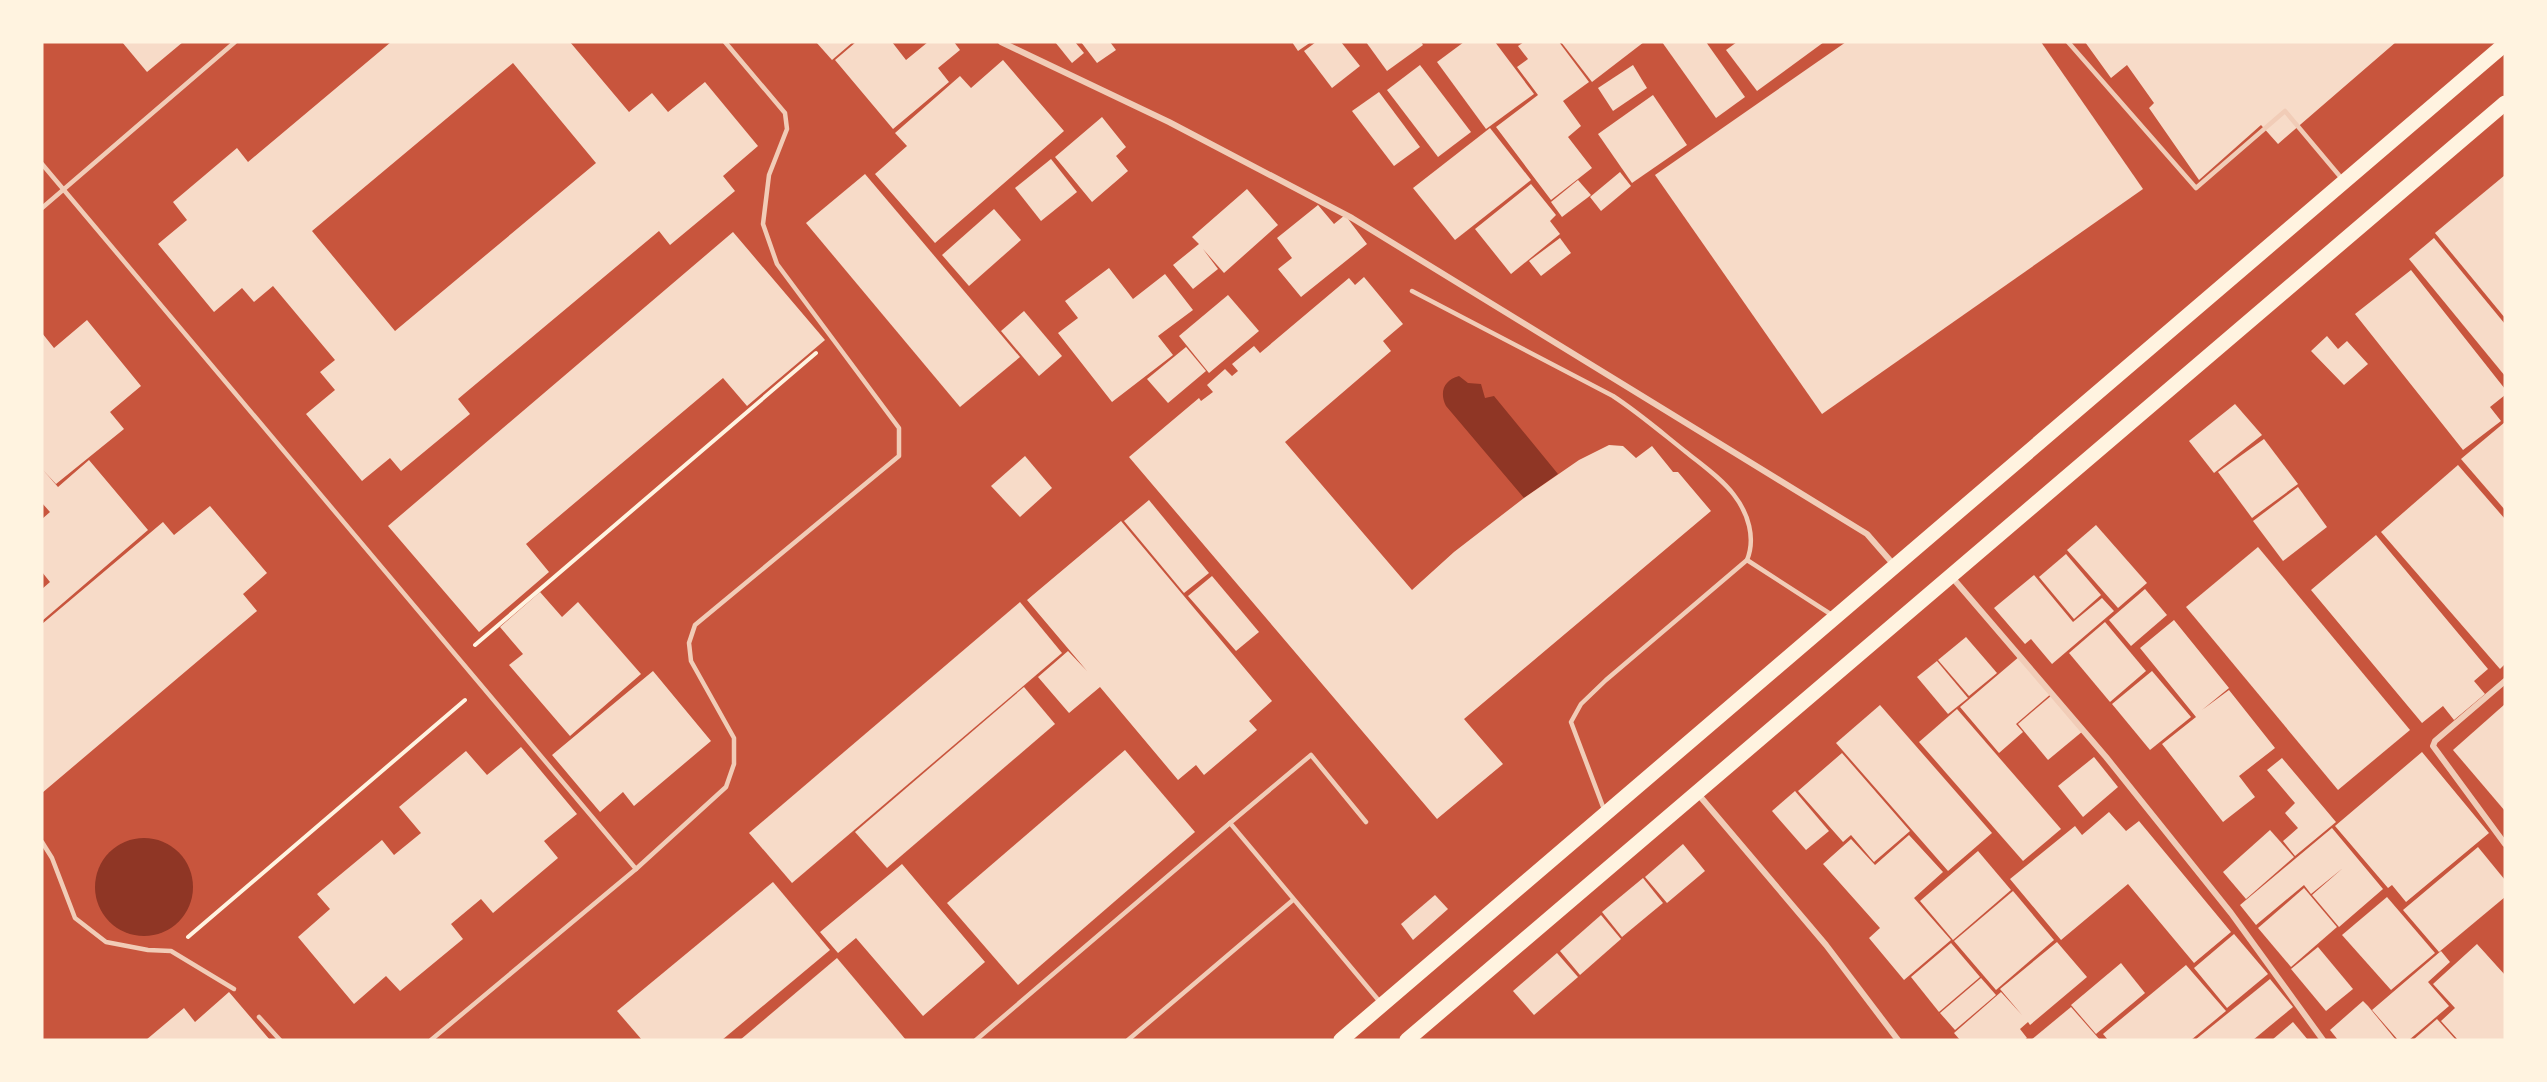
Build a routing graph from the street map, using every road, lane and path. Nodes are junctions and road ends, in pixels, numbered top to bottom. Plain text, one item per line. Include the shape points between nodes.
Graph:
1 (235, 42) edge
2 (725, 42) edge
3 (1000, 42) edge
4 (2068, 42) edge
5 (2505, 44) edge
6 (2505, 103) edge
7 (42, 164) edge
8 (2344, 182) junction
9 (63, 190) junction
10 (42, 208) edge
11 (1412, 291) dead end
12 (832, 339) junction
13 (1747, 560) junction
14 (1895, 566) junction
15 (1950, 576) junction
16 (1835, 617) junction
17 (458, 659) junction
18 (2505, 681) edge
19 (482, 686) junction
20 (1697, 792) junction
21 (1606, 814) junction
22 (1366, 822) dead end
23 (1230, 824) junction
24 (42, 842) edge
25 (2505, 844) edge
26 (636, 869) junction
27 (1293, 900) junction
28 (171, 951) junction
29 (234, 989) dead end
30 (1383, 1005) junction
31 (259, 1017) dead end
32 (280, 1040) edge
33 (431, 1040) edge
34 (976, 1040) edge
35 (1128, 1040) edge
36 (1341, 1040) edge
37 (1407, 1040) edge
38 (1898, 1040) edge
39 (2323, 1040) edge

1 - 9 lane
2 - 12 lane via 785,113 787,129 769,176 763,224 777,264
3 - 14 street via 1169,122 1352,218 1867,534
4 - 8 lane via 2196,188 2285,111
5 - 8 main road
6 - 15 main road
7 - 9 lane
8 - 14 main road
9 - 10 lane
9 - 17 lane
11 - 13 lane via 1613,396 1710,471 1734,496 1752,537
12 - 17 path
12 - 26 lane via 899,428 899,456 695,625 689,643 691,661 734,738 734,764 726,787
13 - 16 lane
13 - 21 lane via 1606,680 1574,713 1572,732
14 - 16 main road
15 - 20 main road
15 - 39 street via 2106,757 2231,913
16 - 21 main road
17 - 19 lane
18 - 25 street via 2433,746
19 - 26 lane
19 - 28 path
20 - 37 main road
20 - 38 street via 1826,945
21 - 30 main road
22 - 23 lane via 1311,755
23 - 27 lane
23 - 34 lane
24 - 28 lane via 75,918 106,942
26 - 33 lane
27 - 30 lane
27 - 35 lane
28 - 29 lane
30 - 36 main road
31 - 32 lane

